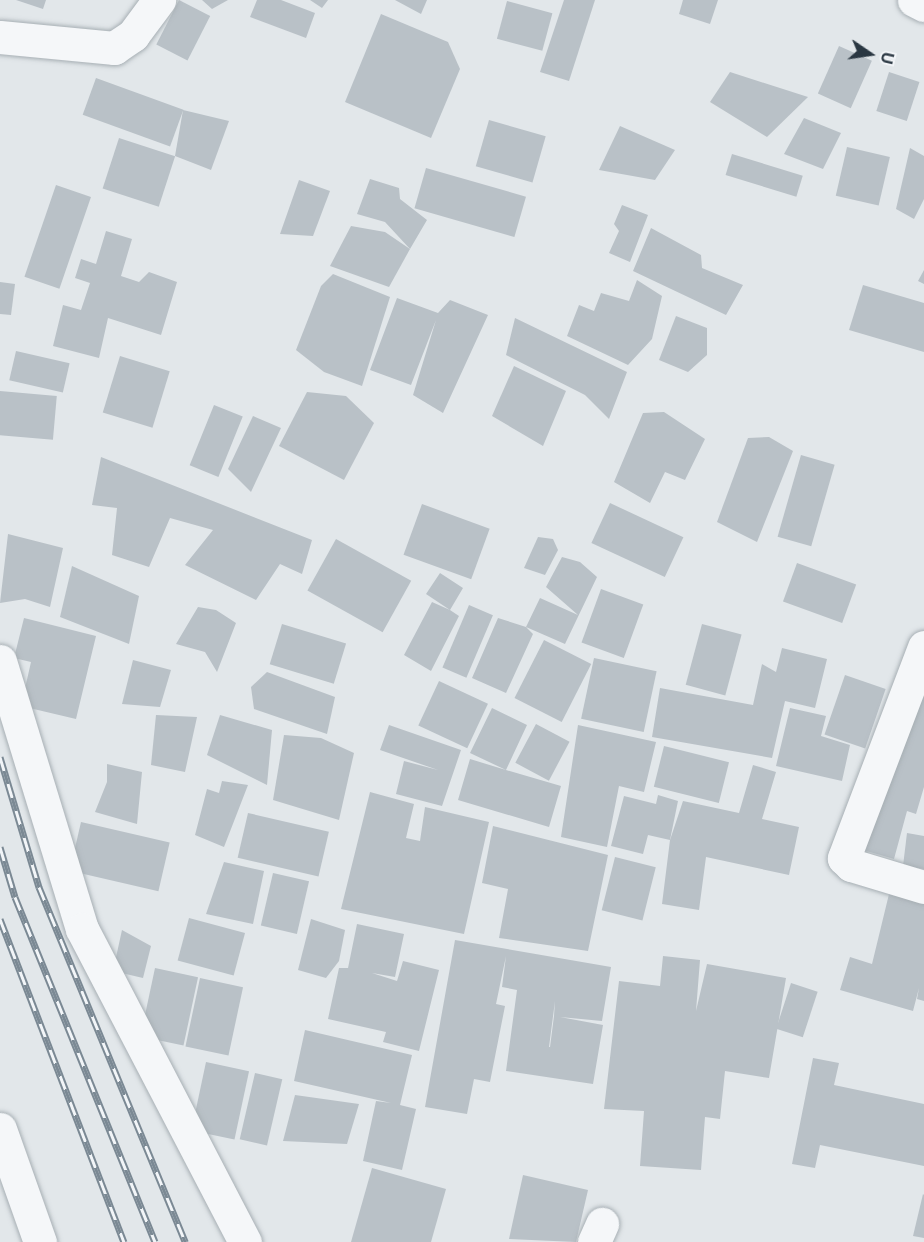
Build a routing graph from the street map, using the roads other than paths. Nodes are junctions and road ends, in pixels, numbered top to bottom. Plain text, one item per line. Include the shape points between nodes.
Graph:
1 (159, 0) edge
2 (914, 0) edge
3 (924, 5) edge
4 (0, 37) edge
5 (924, 647) edge
6 (0, 662) edge
7 (924, 887) edge
8 (0, 1129) edge
9 (40, 1242) edge
10 (245, 1242) edge

1 - 4 street via 133,35 114,48
2 - 3 street
5 - 7 street via 844,858 851,866
6 - 10 street via 82,928
8 - 9 street

